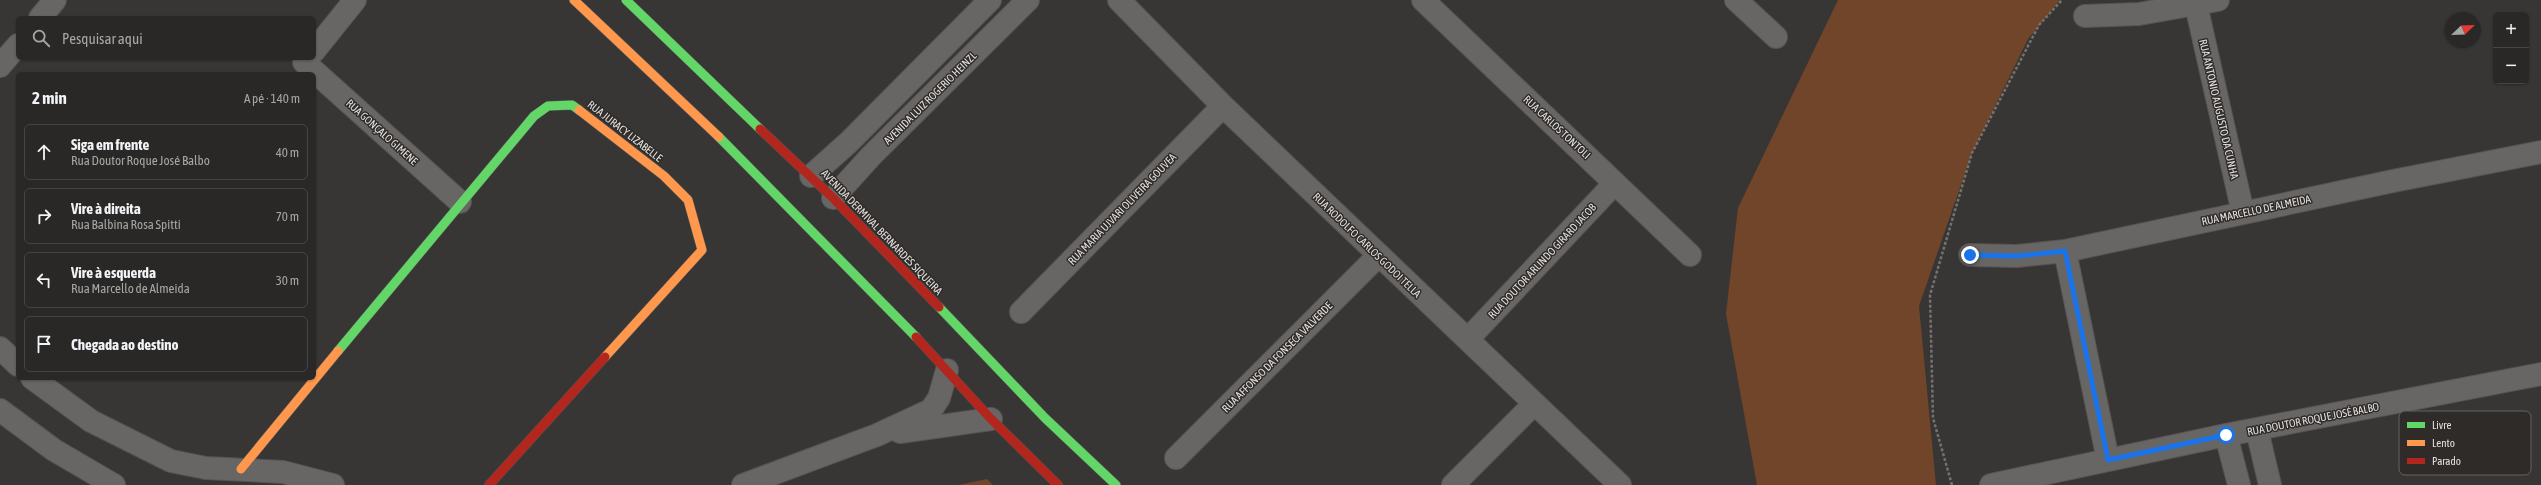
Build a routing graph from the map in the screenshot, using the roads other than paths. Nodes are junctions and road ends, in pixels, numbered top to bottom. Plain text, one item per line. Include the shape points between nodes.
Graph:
1 (55, 0) edge
2 (355, 0) edge
3 (574, 0) edge
4 (626, 0) edge
5 (990, 0) edge
6 (1028, 0) edge
7 (1119, 0) edge
8 (1423, 0) edge
9 (1736, 0) edge
10 (2218, 0) edge
11 (2196, 5) junction
12 (42, 16) edge
13 (2085, 16) dead end
14 (1776, 37) dead end
15 (16, 47) edge
16 (316, 48) edge
17 (305, 61) edge
18 (0, 66) edge
19 (1223, 106) junction
20 (2541, 152) edge
21 (811, 176) junction
22 (1615, 183) junction
23 (833, 198) junction
24 (460, 202) junction
25 (2243, 213) junction
26 (2065, 251) junction
27 (1690, 255) dead end
28 (1970, 255) dead end
29 (1378, 256) junction
30 (1021, 312) dead end
31 (1468, 339) junction
32 (0, 348) edge
33 (16, 363) edge
34 (947, 370) junction
35 (2541, 374) edge
36 (316, 378) edge
37 (35, 380) edge
38 (314, 380) edge
39 (1534, 404) junction
40 (0, 410) edge
41 (991, 419) junction
42 (2257, 430) junction
43 (877, 435) junction
44 (2226, 435) junction
45 (1176, 458) dead end
46 (2108, 460) junction
47 (241, 469) junction
48 (114, 485) edge
49 (333, 485) edge
50 (489, 485) edge
51 (743, 485) edge
52 (1058, 485) edge
53 (1116, 485) edge
54 (1453, 485) edge
55 (1620, 485) edge
56 (1991, 485) edge
57 (2239, 485) edge
58 (2270, 485) edge

1 - 12 street
2 - 16 street
3 - 34 main road via 746,162
4 - 21 main road, AVENIDA DERMIVAL BERNARDES SIQUEIRA
5 - 21 street via 849,142
6 - 23 street, AVENIDA LUIZ ROGERIO HEINZL via 871,156
7 - 19 street, RUA RODOLFO CARLOS GODOI TELLA
8 - 22 street, RUA CARLOS TONTOLI
9 - 14 street
10 - 11 street
11 - 13 street via 2139,14
11 - 25 street, RUA ANTONIO AUGUSTO DA CUNHA
15 - 18 street
17 - 24 street, RUA GONÇALO GIMENE
19 - 29 street, RUA RODOLFO CARLOS GODOI TELLA
19 - 30 street, RUA MARIA UJVARI OLIVEIRA GOUVEA
20 - 25 street, RUA MARCELLO DE ALMEIDA
21 - 23 main road, AVENIDA DERMIVAL BERNARDES SIQUEIRA
22 - 27 street, RUA CARLOS TONTOLI
22 - 31 street, RUA DOUTOR ARLINDO GIRARD JACOB
23 - 53 main road, AVENIDA DERMIVAL BERNARDES SIQUEIRA via 1045,418
24 - 36 main road, RUA JURACY LIZABELLE
24 - 50 main road, RUA JURACY LIZABELLE via 534,116 548,106 572,105 664,176 688,200 702,250
25 - 26 street, RUA MARCELLO DE ALMEIDA
26 - 28 street, RUA MARCELLO DE ALMEIDA via 2017,256
26 - 46 street
29 - 31 street, RUA RODOLFO CARLOS GODOI TELLA
29 - 45 street, RUA AFFONSO DA FONSECA VALVERDE
31 - 39 street, RUA RODOLFO CARLOS GODOI TELLA
32 - 33 street
34 - 41 main road
34 - 43 street via 939,398 930,410
35 - 42 street, RUA DOUTOR ROQUE JOSÉ BALBO
37 - 47 street via 91,421 171,461 206,468
38 - 47 main road, RUA JURACY LIZABELLE
39 - 54 street
39 - 55 street, RUA RODOLFO CARLOS GODOI TELLA
40 - 48 street via 54,450
41 - 43 street
41 - 52 main road
42 - 44 street, RUA DOUTOR ROQUE JOSÉ BALBO
42 - 58 street
43 - 51 street
44 - 46 street, RUA DOUTOR ROQUE JOSÉ BALBO
44 - 57 street
46 - 56 street, RUA DOUTOR ROQUE JOSÉ BALBO
47 - 49 street via 283,472

